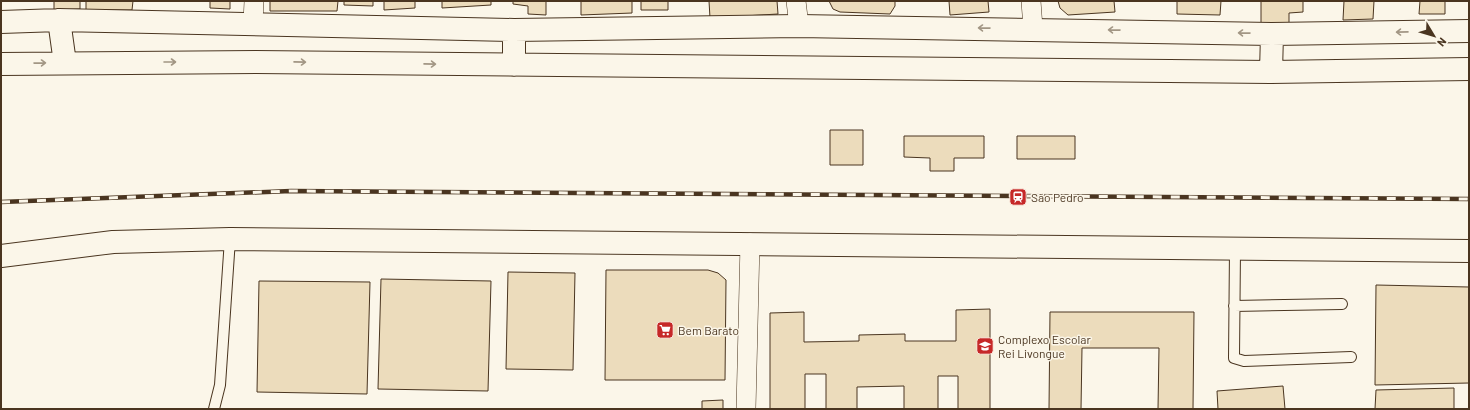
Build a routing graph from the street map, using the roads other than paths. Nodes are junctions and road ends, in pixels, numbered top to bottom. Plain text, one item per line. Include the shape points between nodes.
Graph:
1 (254, 1) edge
2 (796, 1) edge
3 (1031, 1) edge
4 (59, 20) junction
5 (1, 22) edge
6 (253, 23) junction
7 (799, 26) junction
8 (1033, 28) junction
9 (514, 30) junction
10 (1469, 30) edge
11 (1272, 34) junction
12 (65, 63) junction
13 (1, 64) edge
14 (514, 65) junction
15 (1469, 69) edge
16 (1271, 72) junction
17 (230, 239) junction
18 (750, 243) junction
19 (1235, 249) junction
20 (1469, 251) edge
21 (1, 256) edge
22 (1342, 304) dead end
23 (1234, 306) junction
24 (1351, 357) dead end
25 (214, 409) edge
26 (746, 409) edge

1 - 6 street
2 - 7 street
3 - 8 street
4 - 5 main road
4 - 6 main road
4 - 12 main road
6 - 9 main road
8 -> 7 main road
7 - 9 main road
11 -> 8 main road
9 - 14 main road
10 -> 11 main road
11 - 16 main road
13 -> 12 main road
12 -> 14 main road
14 - 16 main road
15 - 16 main road
17 - 18 main road
17 - 21 main road via 113,242
17 - 25 lane via 220,385
18 - 19 main road
18 - 26 street
19 - 20 main road
19 - 23 lane
22 - 23 lane
23 - 24 lane via 1234,358 1244,361

